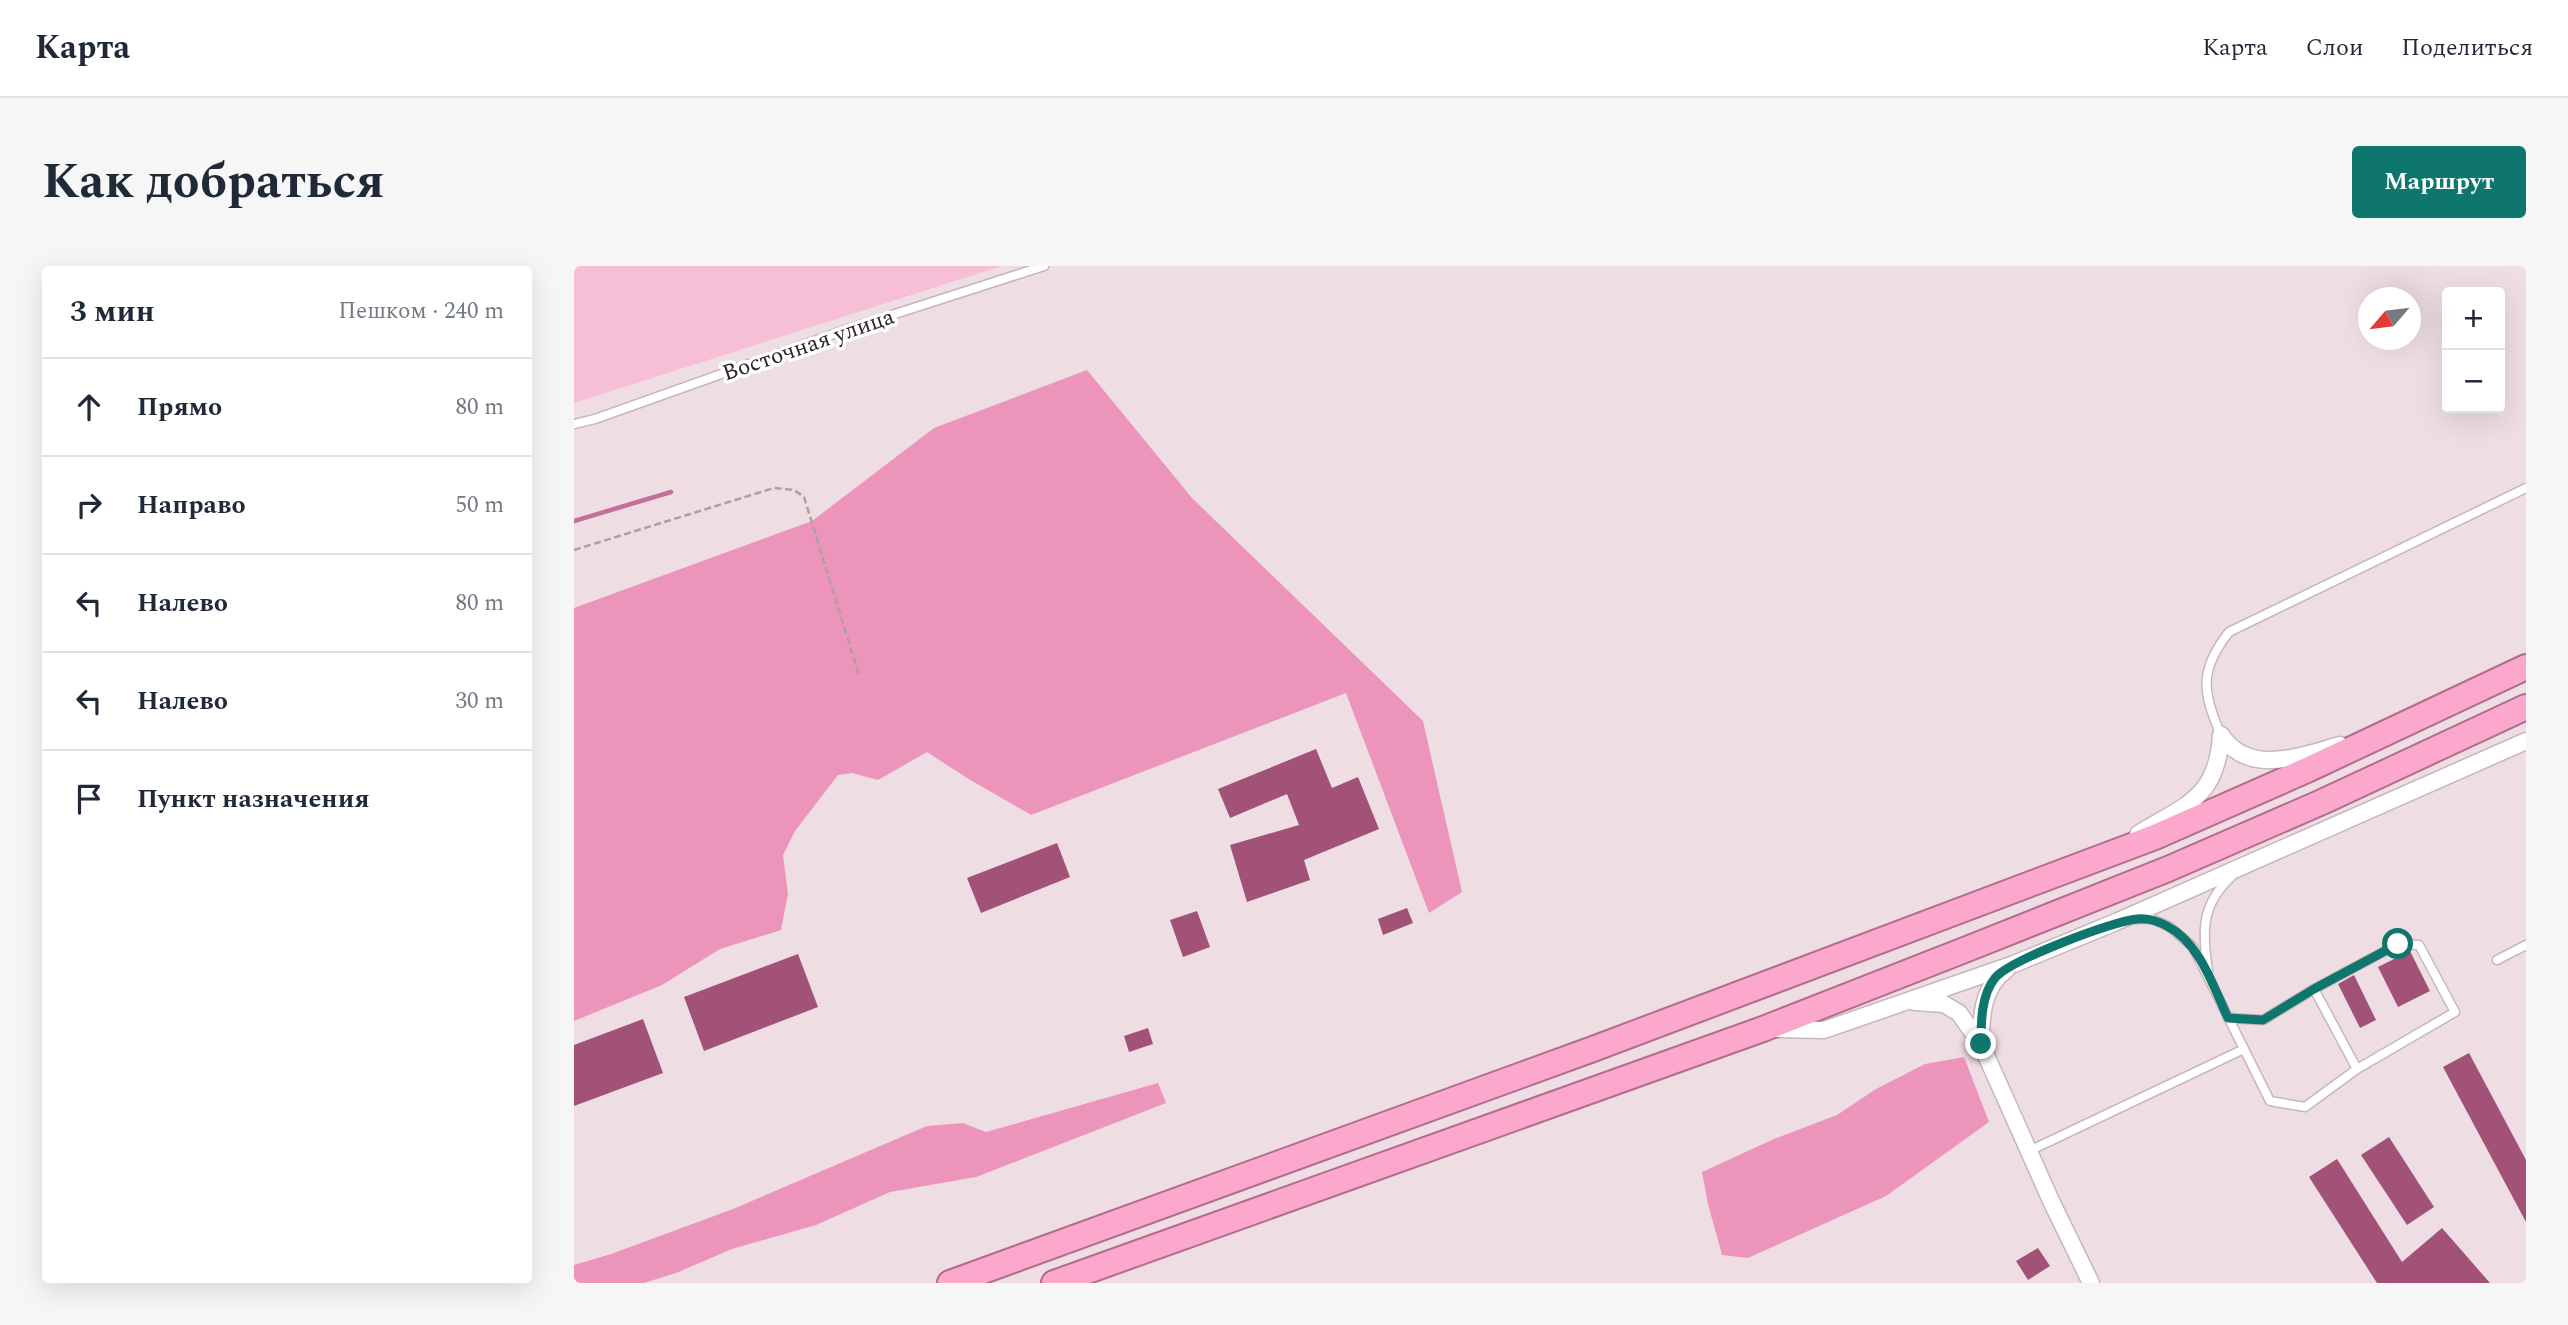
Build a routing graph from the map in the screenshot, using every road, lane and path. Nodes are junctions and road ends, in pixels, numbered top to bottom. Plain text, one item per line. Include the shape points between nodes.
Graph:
1 (1044, 266) edge
2 (574, 424) edge
3 (2526, 488) edge
4 (574, 550) edge
5 (2526, 667) edge
6 (859, 675) dead end
7 (2526, 707) edge
8 (2386, 733) junction
9 (2221, 735) junction
10 (2526, 741) edge
11 (2094, 861) junction
12 (2242, 867) junction
13 (2116, 922) junction
14 (2526, 945) edge
15 (2497, 960) dead end
16 (2014, 964) junction
17 (2209, 977) junction
18 (2314, 989) junction
19 (1906, 1002) junction
20 (2228, 1018) junction
21 (1763, 1029) junction
22 (1981, 1044) junction
23 (2244, 1049) junction
24 (2357, 1069) junction
25 (2029, 1151) junction
26 (950, 1283) edge
27 (1054, 1283) edge
28 (2091, 1283) edge

1 - 2 lane, Восточная улица
3 - 9 lane via 2229,632 2214,652 2207,675 2209,708
4 - 6 path via 774,488 794,490 804,497
5 - 8 highway
7 - 21 highway via 2168,869
8 - 9 street via 2289,759 2262,761 2239,753
8 - 11 highway
9 - 11 street via 2216,771 2192,802
10 - 12 street
11 - 26 highway
12 - 13 street
12 - 17 lane via 2218,889 2203,927
13 - 16 street
13 - 17 lane via 2152,919 2170,927 2193,947
14 - 15 lane
16 - 19 street
16 - 22 street via 1996,978 1986,997
17 - 20 lane
18 - 20 lane via 2263,1020
18 - 24 lane
18 - 24 lane via 2398,944 2419,945 2425,956 2455,1012
19 - 21 street via 1824,1030
19 - 22 street via 1944,1004 1959,1013
20 - 23 lane
21 - 27 highway
22 - 25 street
23 - 24 lane via 2270,1101 2305,1107
23 - 25 lane
25 - 28 street

